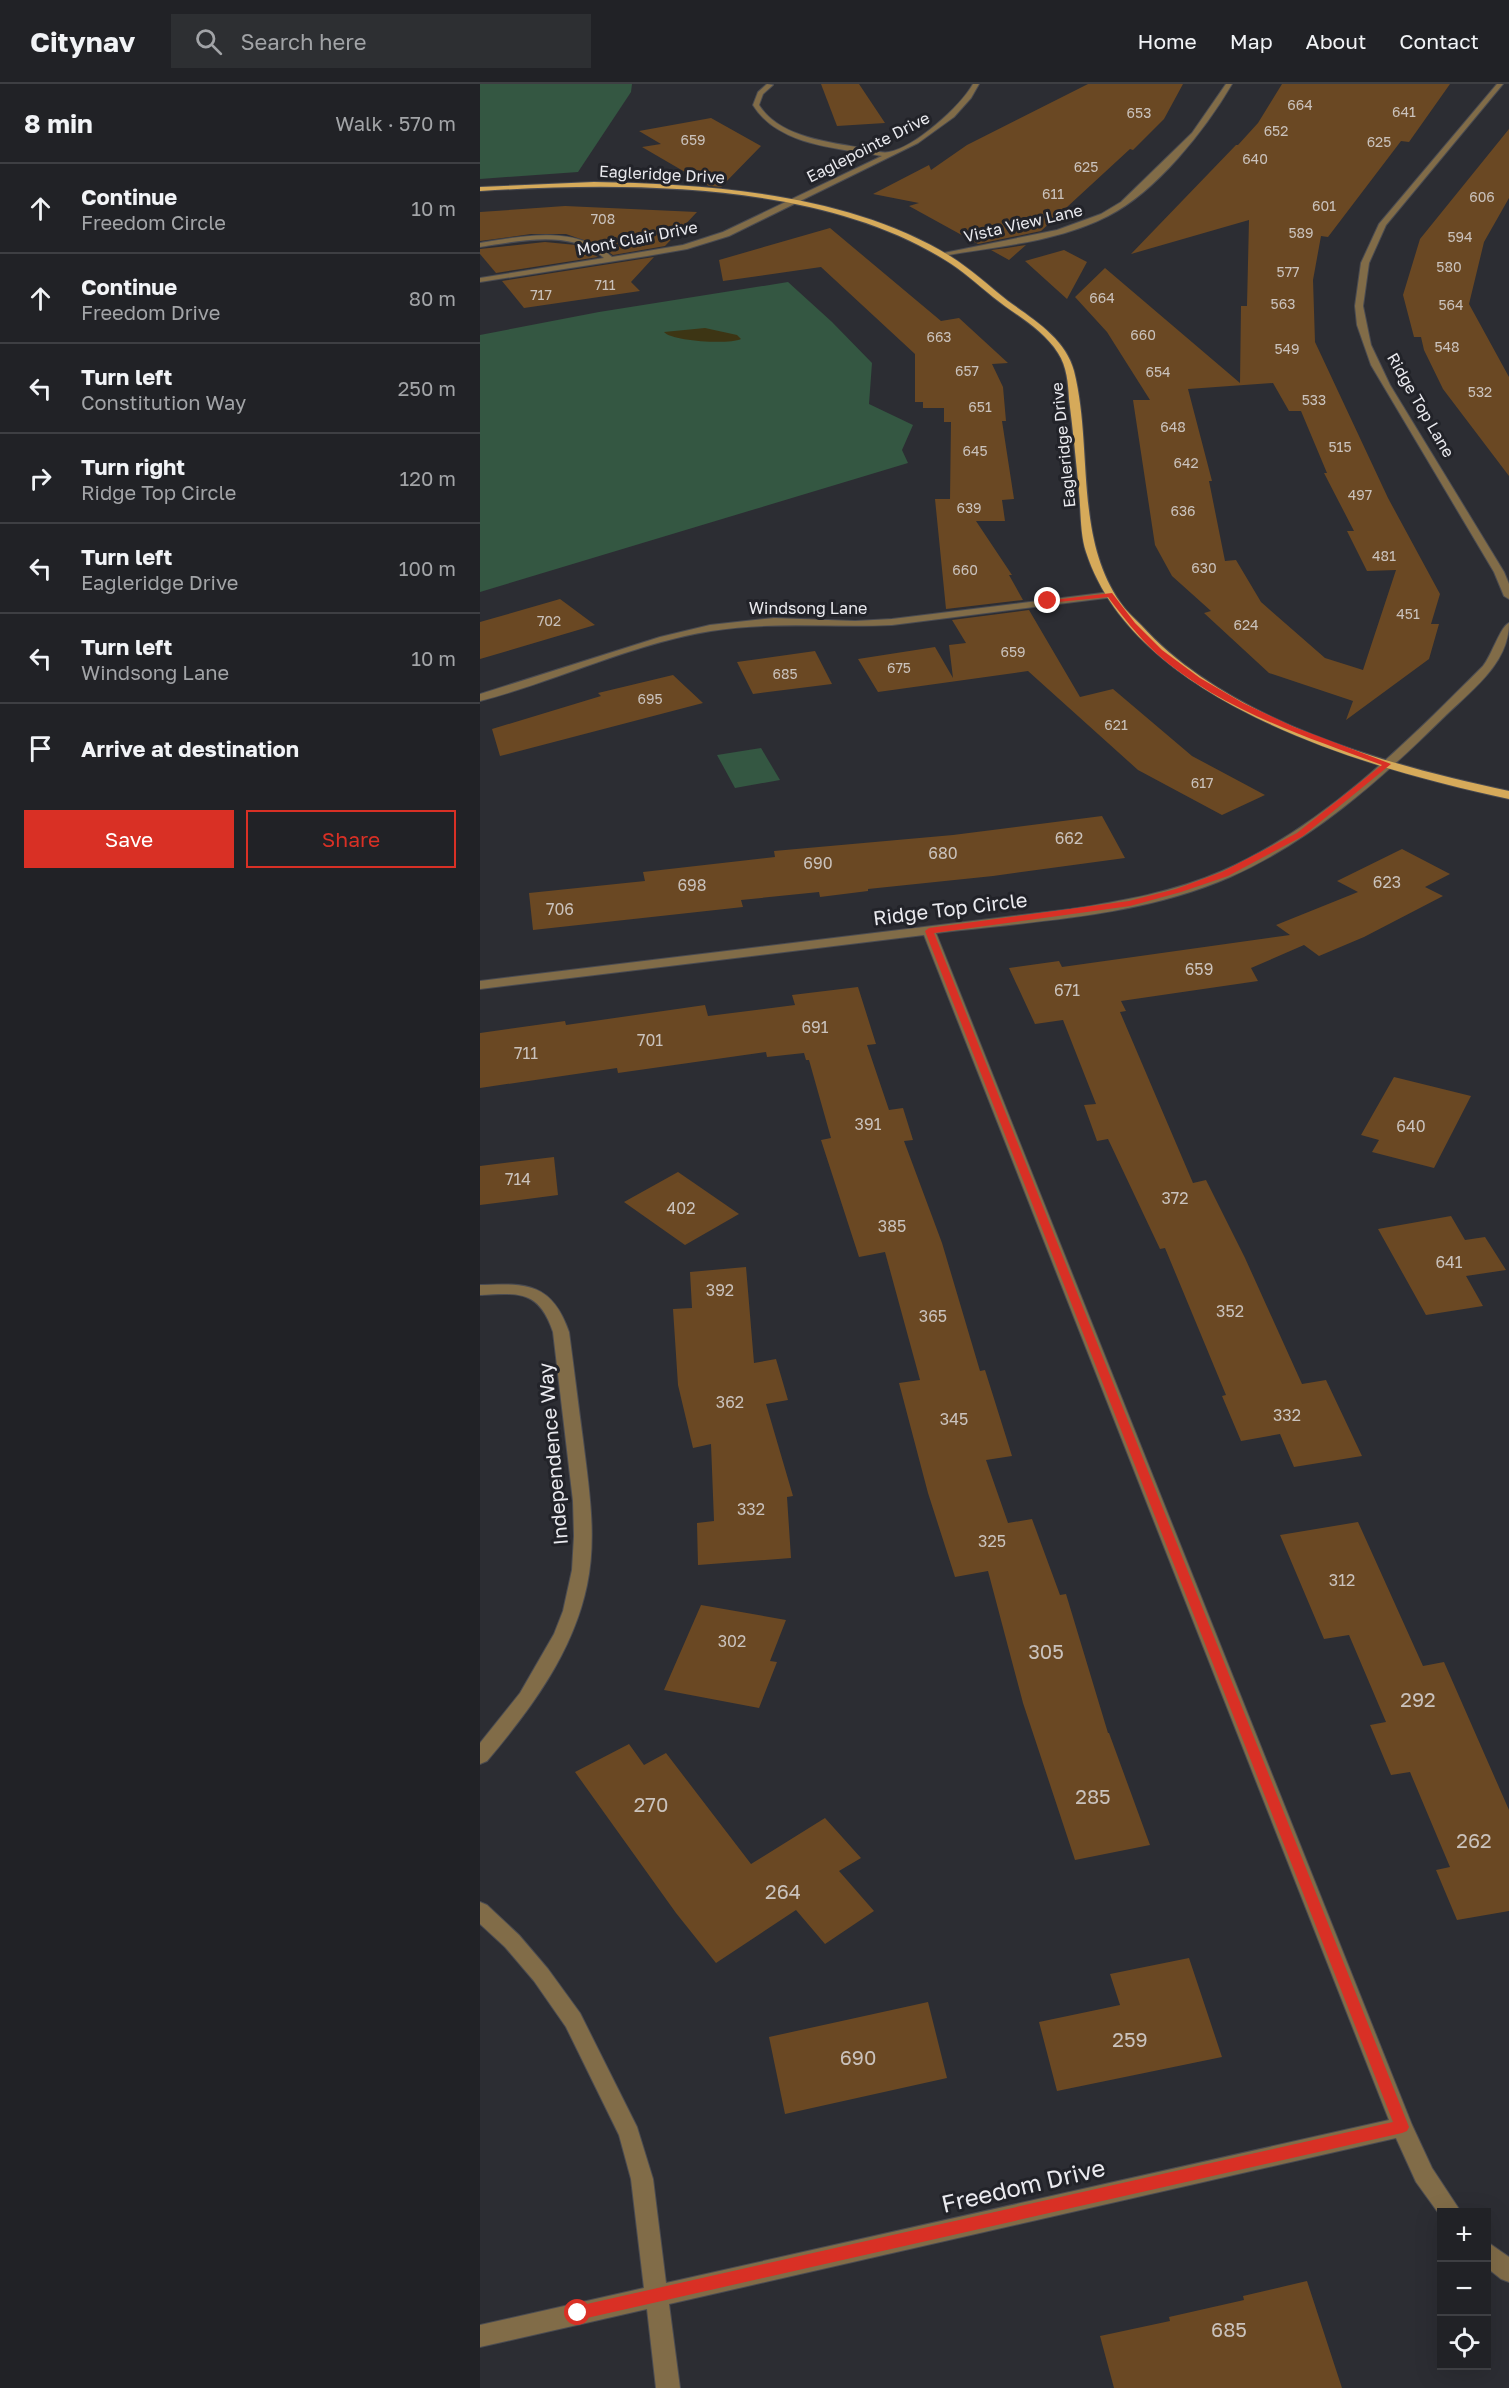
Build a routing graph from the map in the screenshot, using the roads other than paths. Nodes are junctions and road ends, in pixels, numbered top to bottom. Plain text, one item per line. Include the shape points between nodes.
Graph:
1 (770, 84) edge
2 (976, 84) edge
3 (1229, 84) edge
4 (1503, 86) edge
5 (891, 154) junction
6 (480, 189) edge
7 (792, 202) junction
8 (480, 245) edge
9 (943, 254) junction
10 (610, 260) junction
11 (480, 280) edge
12 (1110, 595) junction
13 (1509, 596) edge
14 (1509, 626) edge
15 (480, 698) edge
16 (1387, 764) junction
17 (1509, 795) edge
18 (929, 931) junction
19 (480, 986) edge
20 (480, 1290) edge
21 (480, 1756) edge
22 (480, 1911) edge
23 (1402, 2127) junction
24 (1447, 2208) edge
25 (1491, 2256) edge
26 (1509, 2271) edge
27 (656, 2296) junction
28 (480, 2336) edge
29 (668, 2388) edge

1 - 5 street via 760,93 756,105 764,119 775,126 806,138
2 - 5 street, Eaglepointe Drive via 946,121
3 - 9 street, Vista View Lane via 1190,143 1112,211 1061,231
4 - 13 street, Ridge Top Lane via 1468,121 1373,239 1360,281 1359,307 1363,332 1384,379 1483,544
5 - 7 street, Eaglepointe Drive
6 - 7 main road, Eagleridge Drive via 645,185
7 - 9 main road, Eagleridge Drive via 880,226
7 - 10 street, Mont Clair Drive via 706,241
8 - 10 street via 526,239 567,240 592,246
9 - 12 main road, Eagleridge Drive via 1022,315 1061,350 1069,365 1090,550
10 - 11 street, Mont Clair Drive
12 - 15 street, Windsong Lane via 892,622 774,621 710,628
12 - 16 main road, Eagleridge Drive via 1159,652 1197,680 1292,729
14 - 16 street via 1487,668
16 - 17 main road, Eagleridge Drive
16 - 18 street, Ridge Top Circle via 1300,835 1225,874 1130,904
18 - 19 street, Ridge Top Circle
18 - 23 street
20 - 21 street, Independence Way via 519,1289 537,1293 558,1317 580,1486 582,1550 579,1586 553,1657
22 - 27 street via 519,1949 573,2020 625,2125 642,2179
23 - 24 street via 1424,2175
23 - 27 street, Freedom Drive
25 - 26 street
27 - 28 street, Freedom Drive
27 - 29 street

